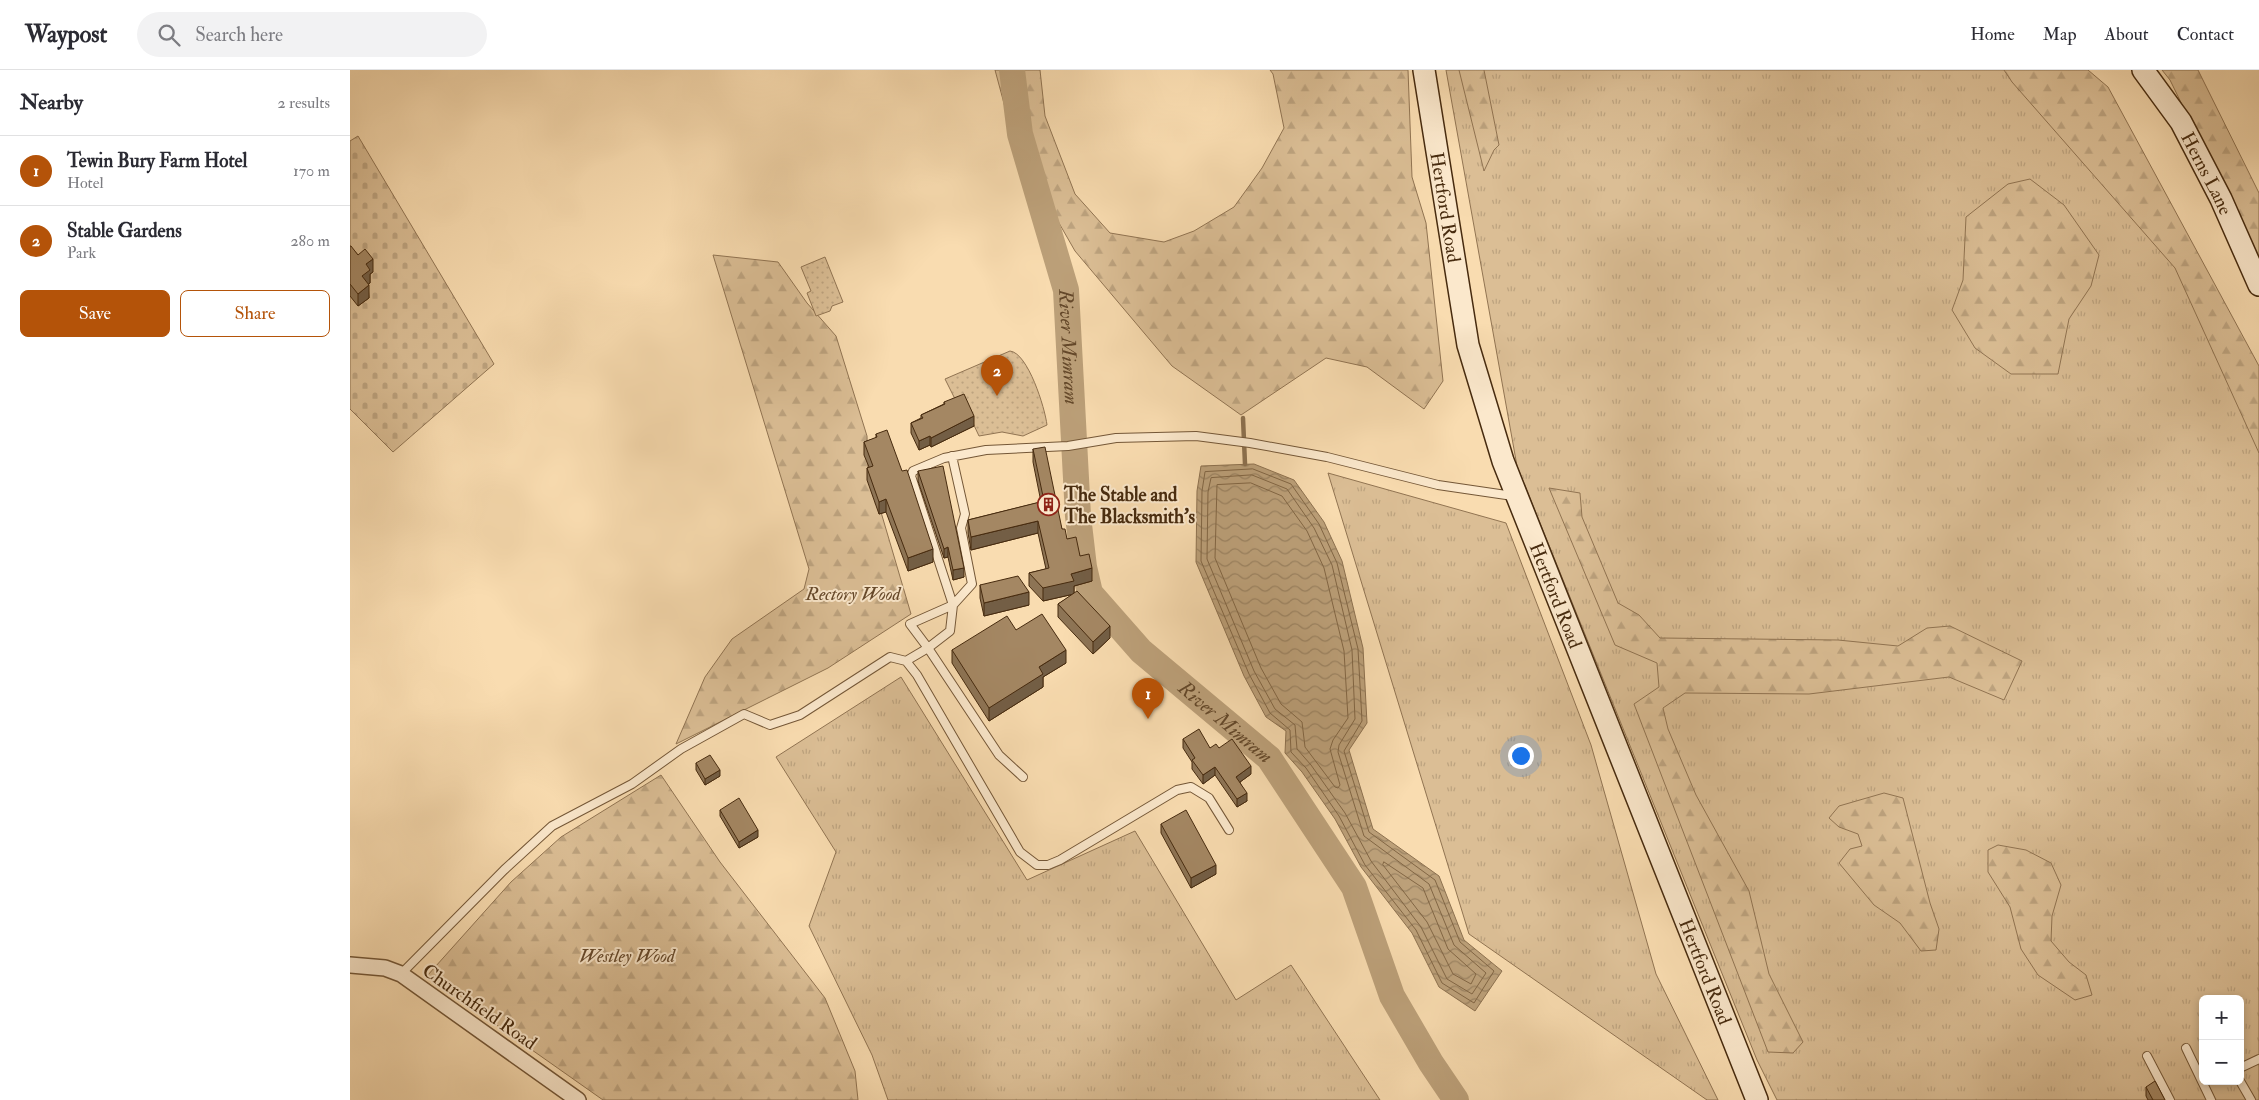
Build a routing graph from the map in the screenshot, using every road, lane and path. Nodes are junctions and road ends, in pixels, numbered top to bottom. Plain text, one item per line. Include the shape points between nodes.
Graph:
1 (1424, 70) edge
2 (2144, 70) edge
3 (2259, 285) edge
4 (952, 456) junction
5 (1516, 497) junction
6 (952, 605) junction
7 (928, 648) junction
8 (906, 661) junction
9 (1023, 777) dead end
10 (1229, 830) dead end
11 (350, 965) edge
12 (401, 974) junction
13 (2186, 1048) dead end
14 (2147, 1056) dead end
15 (2259, 1059) edge
16 (2244, 1066) edge
17 (2242, 1085) edge
18 (578, 1100) edge
19 (1757, 1100) edge
20 (2170, 1100) edge
21 (2211, 1100) edge
22 (2251, 1100) edge

1 - 5 main road, Hertford Road via 1468,345
2 - 3 main road, Herns Lane via 2181,122 2221,199
4 - 5 lane via 986,450 1068,446 1116,438 1196,436 1327,457 1438,484
4 - 6 lane via 965,514 961,528 972,584
4 - 6 lane via 913,471 911,476
5 - 19 main road, Hertford Road
6 - 7 lane via 950,631
6 - 7 lane via 910,624
7 - 8 lane
7 - 9 lane via 999,755
8 - 10 lane via 1020,852 1037,866 1060,860 1177,790 1191,787 1208,798
8 - 12 lane via 890,657 800,715 770,725 744,714 681,749 632,784 552,826
11 - 12 street, Churchfield Road via 385,968
12 - 18 street, Churchfield Road
13 - 21 lane
14 - 20 lane
15 - 16 lane
17 - 22 lane

